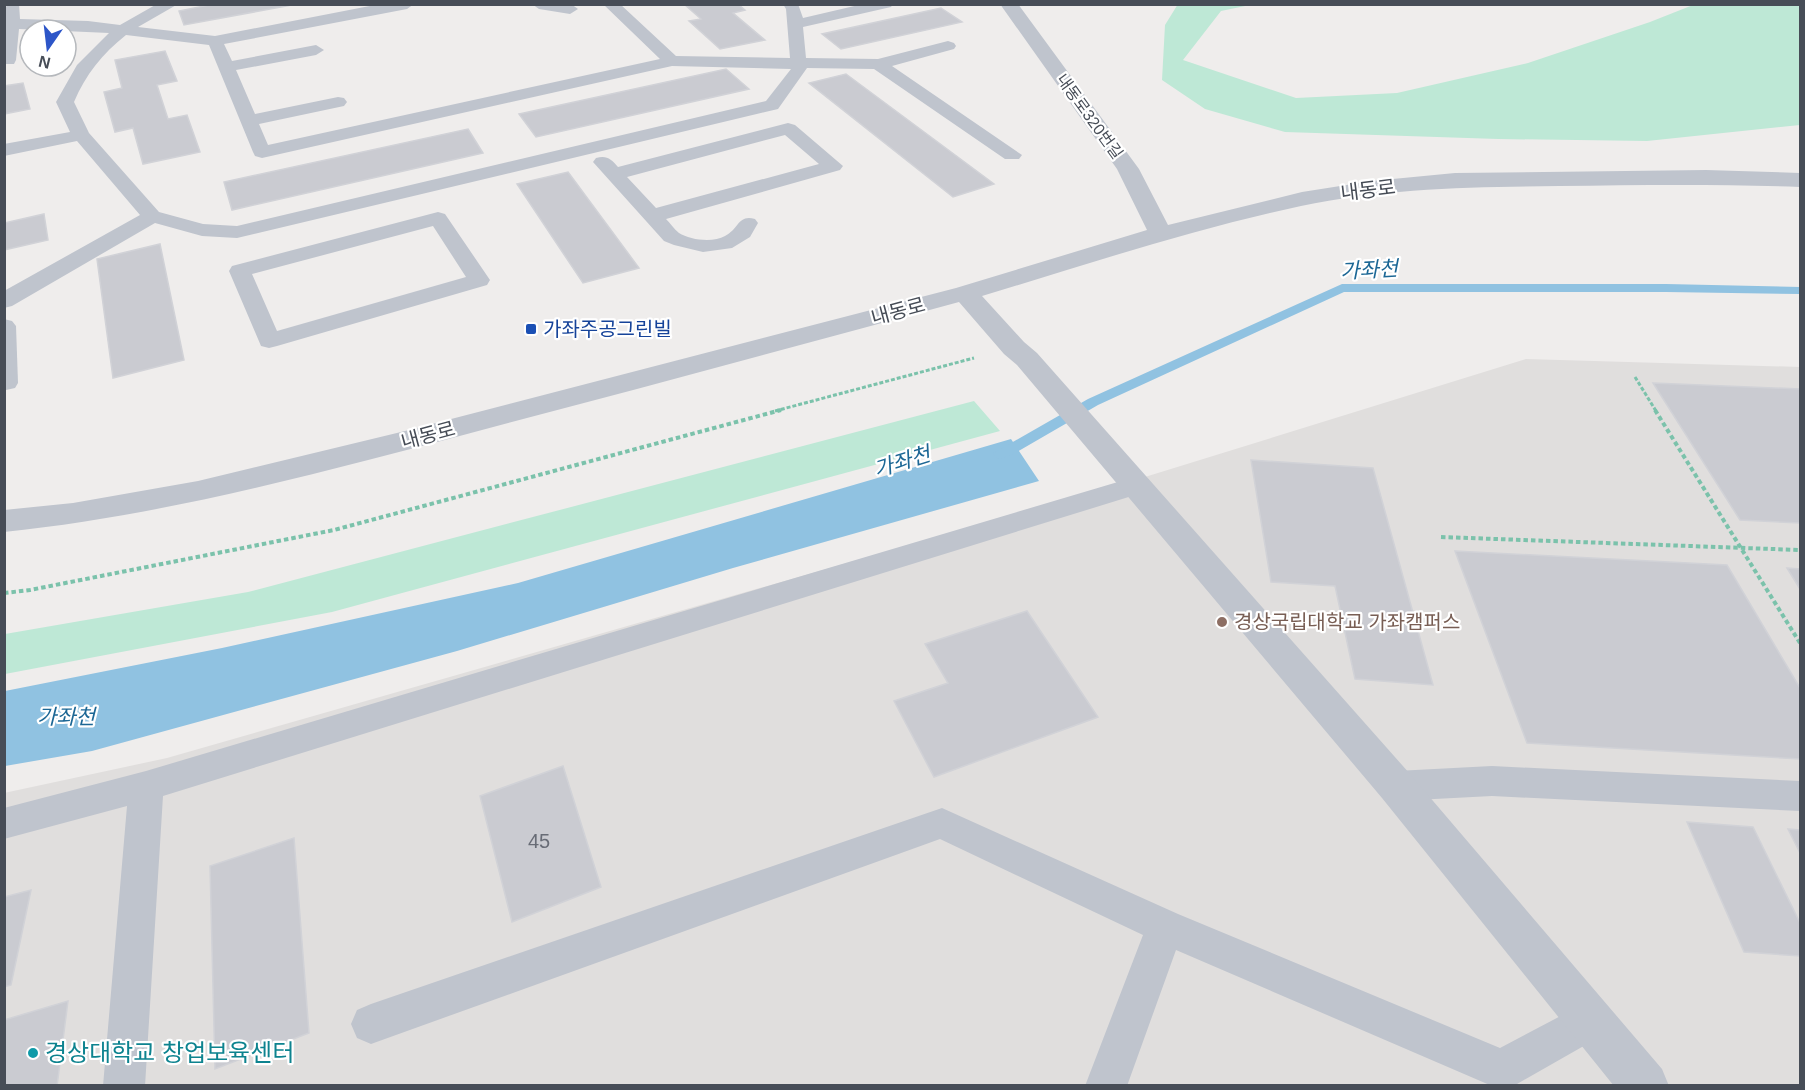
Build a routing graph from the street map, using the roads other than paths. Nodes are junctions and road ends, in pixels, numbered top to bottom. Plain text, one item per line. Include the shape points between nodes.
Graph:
1 (13, 4) edge
2 (171, 4) edge
3 (407, 4) edge
4 (539, 4) edge
5 (610, 4) edge
6 (790, 4) edge
7 (885, 4) edge
8 (1009, 4) edge
9 (856, 7) edge
10 (570, 9) dead end
11 (11, 24) junction
12 (796, 24) junction
13 (121, 31) junction
14 (215, 41) junction
15 (948, 46) dead end
16 (316, 50) dead end
17 (8, 60) dead end
18 (672, 61) junction
19 (799, 62) junction
20 (878, 64) junction
21 (226, 67) junction
22 (338, 102) dead end
23 (249, 121) junction
24 (81, 135) junction
25 (590, 148) junction
26 (4, 150) edge
27 (1011, 155) dead end
28 (614, 174) junction
29 (1800, 180) edge
30 (420, 188) junction
31 (152, 216) junction
32 (652, 216) junction
33 (438, 218) junction
34 (748, 223) dead end
35 (1161, 234) junction
36 (965, 293) junction
37 (4, 301) edge
38 (4, 326) edge
39 (6, 383) dead end
40 (1132, 479) junction
41 (4, 521) edge
42 (146, 786) junction
43 (1396, 786) junction
44 (1800, 796) edge
45 (4, 824) edge
46 (1164, 927) junction
47 (1589, 1021) junction
48 (371, 1024) dead end
49 (124, 1086) edge
50 (1106, 1086) edge
51 (1645, 1086) edge

1 - 11 lane
2 - 13 lane
3 - 14 lane
4 - 10 lane
5 - 18 lane
6 - 12 lane
7 - 9 lane
8 - 35 street, 내동로320번길 via 1128,169
9 - 12 lane
11 - 13 lane
11 - 17 lane
12 - 19 lane
13 - 14 lane
13 - 24 lane via 80,71 65,102
14 - 21 lane
15 - 20 lane
16 - 21 lane
18 - 19 lane
18 - 23 lane via 262,152
19 - 20 lane
19 - 25 lane via 799,69 772,105
20 - 27 lane
21 - 23 lane
22 - 23 lane
24 - 26 lane
24 - 31 lane
25 - 28 lane
25 - 30 lane
28 - 32 lane
28 - 32 lane via 788,129 833,166
29 - 35 street, 내동로 via 1455,180 1302,199
30 - 31 lane via 237,232 202,230
30 - 33 lane
31 - 37 lane
32 - 34 lane via 671,237 708,246 728,244 744,234
33 - 33 lane via 479,280 269,341 240,271
35 - 36 street, 내동로
36 - 40 street
36 - 41 street, 내동로 via 198,492 73,514
38 - 39 lane
40 - 42 lane
40 - 43 street
42 - 45 lane
42 - 49 lane
43 - 44 lane via 1492,781
43 - 47 street
46 - 47 lane via 1502,1069
46 - 48 lane via 942,823
46 - 50 lane
47 - 51 street

